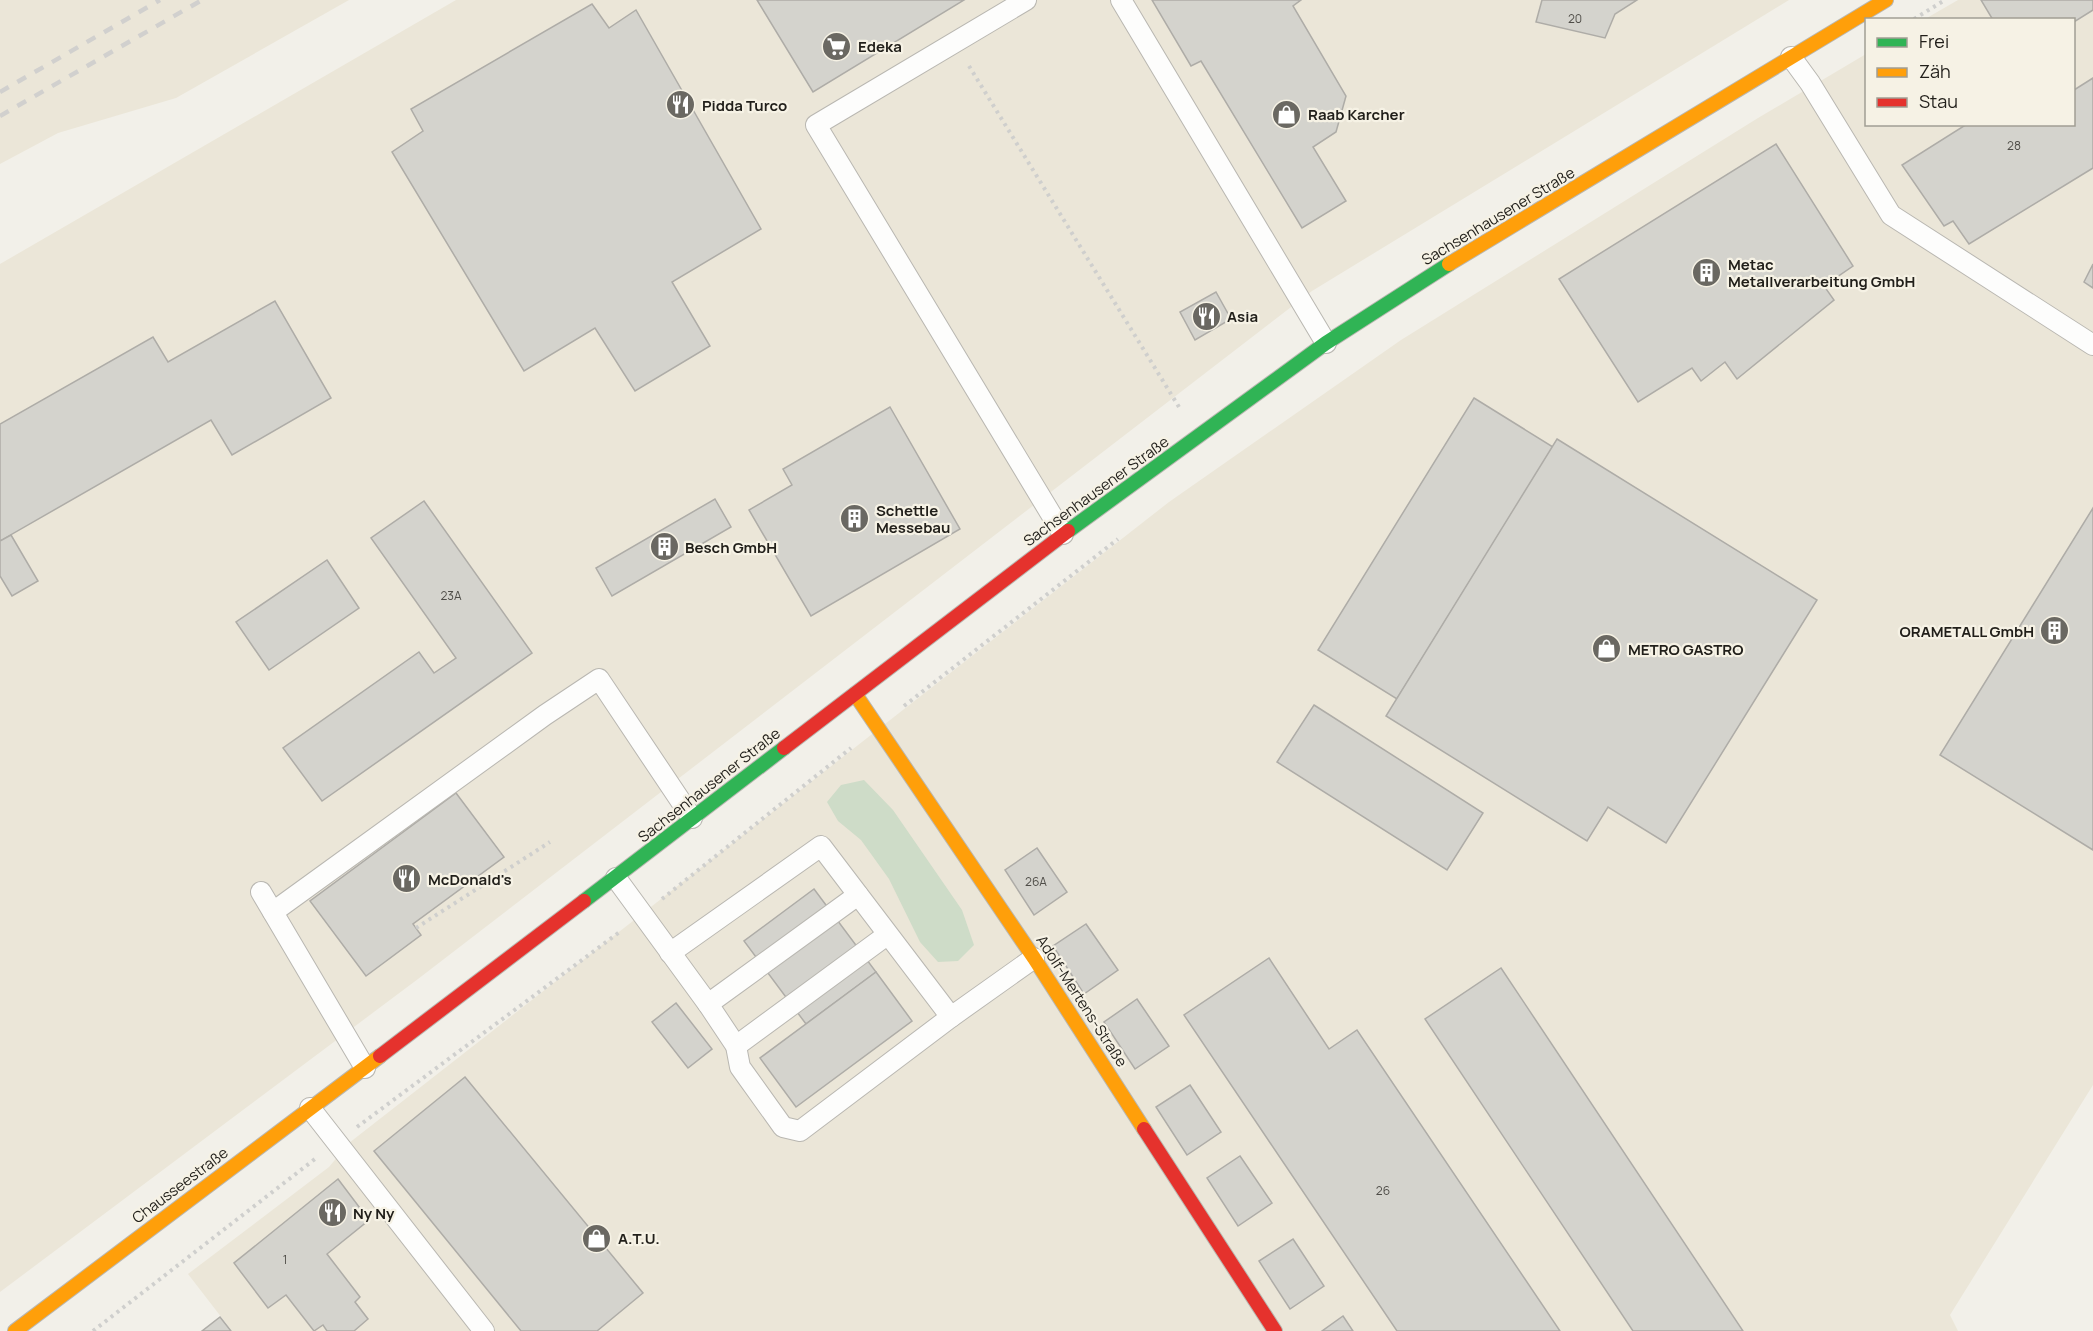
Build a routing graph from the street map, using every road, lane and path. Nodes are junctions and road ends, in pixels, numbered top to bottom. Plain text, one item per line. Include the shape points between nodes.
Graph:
1 (1026, 0) edge
2 (1121, 0) edge
3 (1886, 0) edge
4 (1945, 0) edge
5 (1916, 18) edge
6 (954, 43) junction
7 (1791, 57) junction
8 (1326, 343) junction
9 (2093, 345) edge
10 (1198, 437) junction
11 (1064, 534) junction
12 (1122, 536) dead end
13 (855, 694) junction
14 (879, 725) junction
15 (692, 818) junction
16 (549, 842) dead end
17 (616, 878) junction
18 (261, 892) dead end
19 (858, 895) junction
20 (273, 912) junction
21 (643, 915) junction
22 (417, 928) dead end
23 (887, 935) junction
24 (670, 953) junction
25 (1034, 958) junction
26 (708, 1004) junction
27 (951, 1017) junction
28 (736, 1046) junction
29 (365, 1068) junction
30 (310, 1108) junction
31 (337, 1142) junction
32 (15, 1331) edge
33 (93, 1331) edge
34 (484, 1331) edge
35 (1275, 1331) edge

1 - 6 lane
2 - 8 lane
3 - 7 main road, Sachsenhausener Straße
4 - 5 path
6 - 10 path
6 - 11 lane via 816,125
7 - 8 main road, Sachsenhausener Straße via 1455,260
7 - 9 lane via 1891,215
8 - 10 main road, Sachsenhausener Straße
10 - 11 main road, Sachsenhausener Straße
11 - 13 main road, Sachsenhausener Straße
12 - 14 path
13 - 14 main road, Adolf-Mertens-Straße
13 - 15 main road, Sachsenhausener Straße
14 - 21 path
14 - 25 main road, Adolf-Mertens-Straße
15 - 17 main road, Sachsenhausener Straße
15 - 20 lane via 599,680
16 - 22 path
17 - 21 lane
17 - 29 main road, Sachsenhausener Straße
18 - 20 lane
19 - 23 lane
19 - 24 lane via 821,846
19 - 26 lane
20 - 29 lane
21 - 24 lane
21 - 31 path
23 - 27 lane
23 - 28 lane
24 - 26 lane
25 - 27 lane
25 - 35 main road, Adolf-Mertens-Straße
26 - 28 lane
27 - 28 lane via 800,1131 783,1127 740,1067
29 - 30 main road, Chausseestraße
30 - 31 lane
30 - 32 main road, Chausseestraße
31 - 33 path
31 - 34 lane

